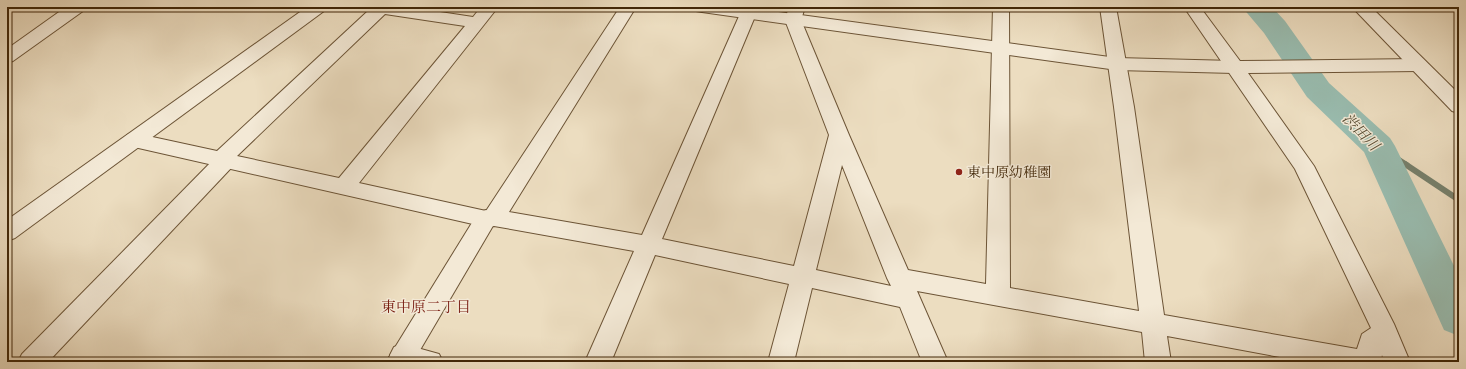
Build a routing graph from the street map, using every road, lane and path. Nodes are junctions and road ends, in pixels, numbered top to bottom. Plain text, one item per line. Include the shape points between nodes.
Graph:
1 (77, 7) edge
2 (318, 7) edge
3 (378, 7) edge
4 (490, 7) edge
5 (628, 7) edge
6 (702, 7) edge
7 (1001, 7) edge
8 (1108, 7) edge
9 (1192, 7) edge
10 (1361, 7) edge
11 (795, 13) edge
12 (748, 14) junction
13 (477, 23) junction
14 (1001, 47) junction
15 (7, 57) edge
16 (1117, 64) junction
17 (1419, 65) junction
18 (1234, 67) junction
19 (1459, 106) edge
20 (839, 135) junction
21 (134, 140) junction
22 (222, 160) junction
23 (344, 187) junction
24 (490, 219) junction
25 (7, 232) edge
26 (648, 245) junction
27 (802, 277) junction
28 (904, 289) junction
29 (998, 296) junction
30 (1153, 324) junction
31 (1385, 331) junction
32 (401, 359) edge
33 (31, 362) edge
34 (430, 362) edge
35 (598, 362) edge
36 (780, 362) edge
37 (935, 362) edge
38 (1158, 362) edge
39 (1368, 362) edge
40 (1397, 362) edge

1 - 15 street
2 - 21 street
3 - 13 street
3 - 22 street
4 - 13 street
5 - 24 street
6 - 12 street
7 - 14 street
8 - 16 street
9 - 18 street
10 - 17 street
11 - 12 street
11 - 14 street
11 - 20 street
12 - 26 street
13 - 23 street
14 - 16 street
14 - 29 street
16 - 18 street
16 - 30 street
17 - 18 street
17 - 19 street
18 - 31 street via 1304,166
20 - 27 street
20 - 28 street
21 - 22 street
21 - 25 street
22 - 23 street
22 - 33 street
23 - 24 street
24 - 26 street
24 - 32 street
26 - 27 street
26 - 35 street
27 - 28 street
27 - 36 street
28 - 29 street
28 - 37 street
29 - 30 street
30 - 38 street
30 - 39 street
31 - 39 street via 1371,342
31 - 40 street
32 - 34 street

